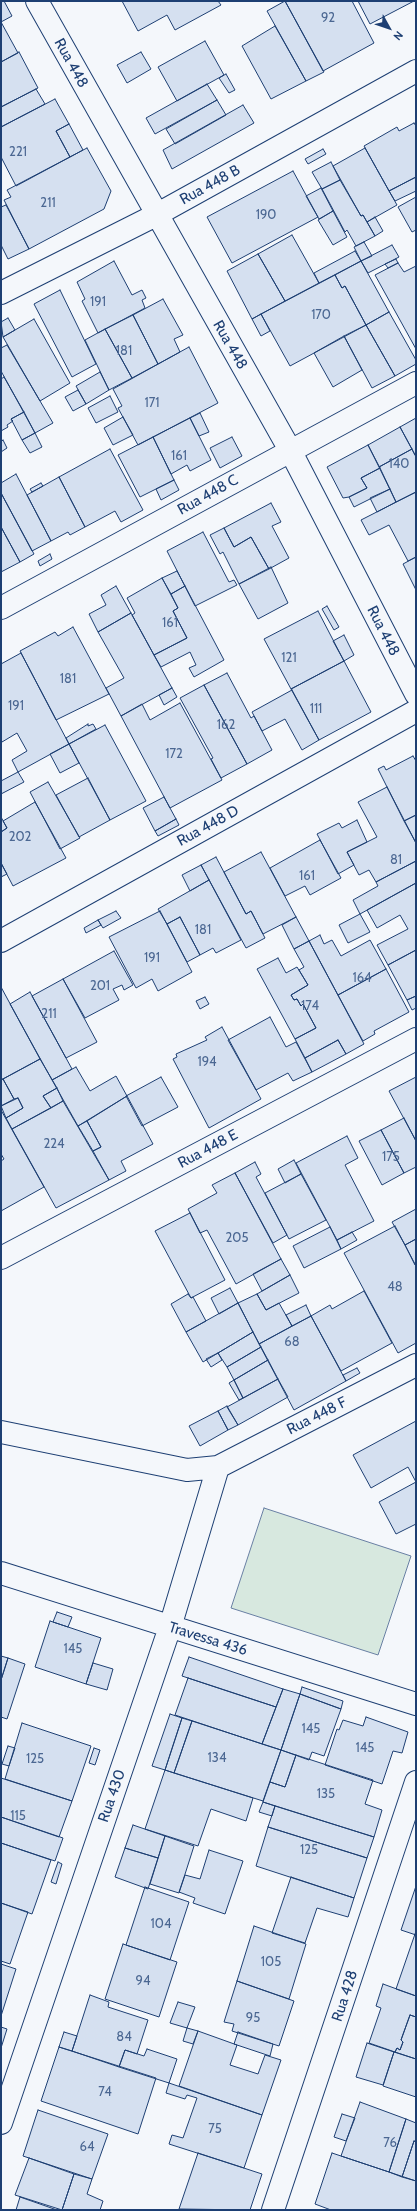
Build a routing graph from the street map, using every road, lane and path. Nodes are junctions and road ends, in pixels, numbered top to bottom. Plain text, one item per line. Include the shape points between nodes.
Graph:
1 (37, 1) edge
2 (416, 71) edge
3 (156, 215) junction
4 (1, 293) edge
5 (416, 383) edge
6 (290, 450) junction
7 (1, 608) edge
8 (416, 694) edge
9 (416, 712) edge
10 (1, 941) edge
11 (416, 1039) edge
12 (1, 1258) edge
13 (416, 1365) edge
14 (1, 1432) edge
15 (218, 1467) junction
16 (1, 1572) edge
17 (170, 1627) junction
18 (416, 1704) edge
19 (416, 1782) edge
20 (1, 2123) edge
21 (273, 2210) edge

1 - 3 street, Rua 448
2 - 3 street, Rua 448 B
3 - 4 street, Rua 448 B
3 - 6 street, Rua 448
5 - 6 street, Rua 448 C
6 - 7 street, Rua 448 C
6 - 8 street, Rua 448
9 - 10 street, Rua 448 D
11 - 12 street, Rua 448 E
13 - 15 street, Rua 448 F
14 - 15 street via 187,1470
15 - 17 street, Rua 430
16 - 17 street, Travessa 436
17 - 18 street, Travessa 436
17 - 20 street, Rua 430
19 - 21 street, Rua 428

